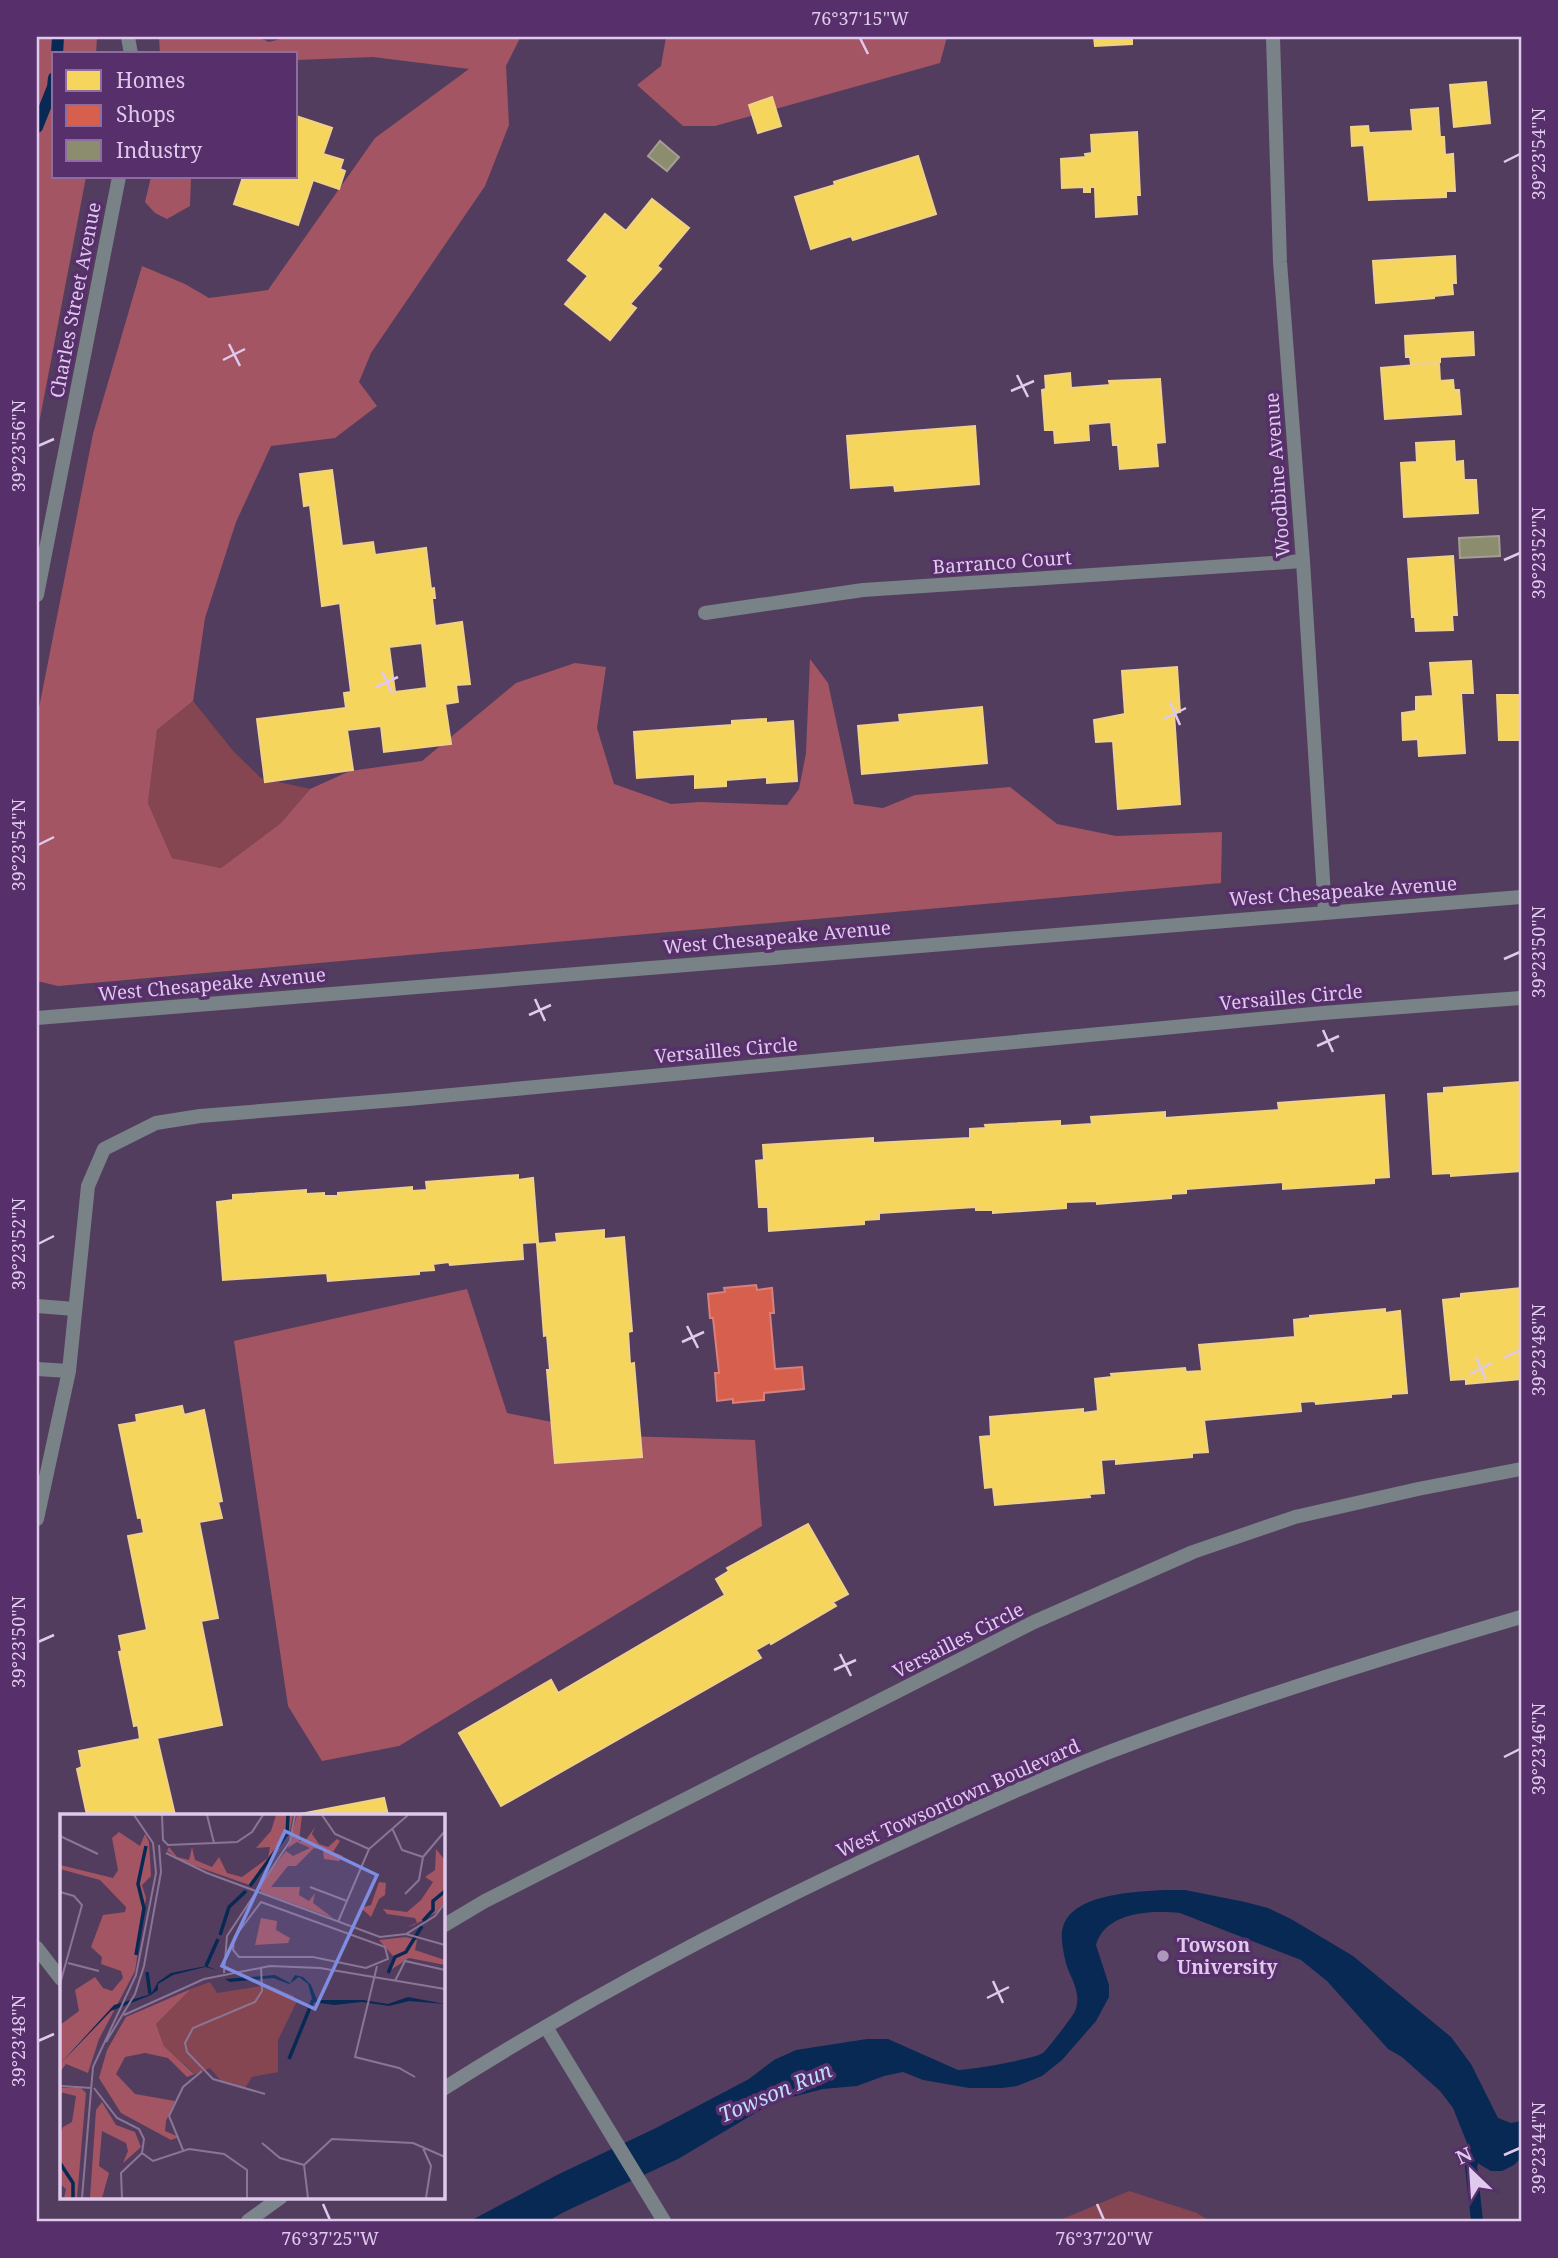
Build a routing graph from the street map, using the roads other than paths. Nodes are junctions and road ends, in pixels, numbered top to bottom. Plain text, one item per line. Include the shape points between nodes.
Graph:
1 (1273, 37) edge
2 (119, 178) edge
3 (1303, 561) junction
4 (37, 595) edge
5 (705, 613) dead end
6 (1521, 897) edge
7 (1325, 911) junction
8 (1521, 998) edge
9 (37, 1018) edge
10 (37, 1306) edge
11 (75, 1309) junction
12 (37, 1369) edge
13 (69, 1371) junction
14 (1521, 1469) edge
15 (37, 1519) edge
16 (1521, 1617) edge
17 (444, 1925) edge
18 (37, 1948) edge
19 (60, 1978) edge
20 (546, 2027) junction
21 (444, 2089) edge
22 (280, 2198) edge
23 (248, 2221) edge
24 (664, 2221) edge

1 - 3 street, Woodbine Avenue via 1280,262
2 - 4 street, Charles Street Avenue
3 - 5 street, Barranco Court via 863,590
3 - 7 street, Woodbine Avenue
6 - 7 street, West Chesapeake Avenue
7 - 9 street, West Chesapeake Avenue
8 - 11 street, Versailles Circle via 156,1123 104,1149 88,1186
10 - 11 street
11 - 13 street, Versailles Circle
12 - 13 street
13 - 15 street, Versailles Circle
14 - 17 street, Versailles Circle via 1295,1517 1192,1552 1034,1622
16 - 20 main road, West Towsontown Boulevard via 1249,1702 987,1803 765,1906
18 - 19 street
20 - 21 main road, West Towsontown Boulevard
20 - 24 street
22 - 23 main road

